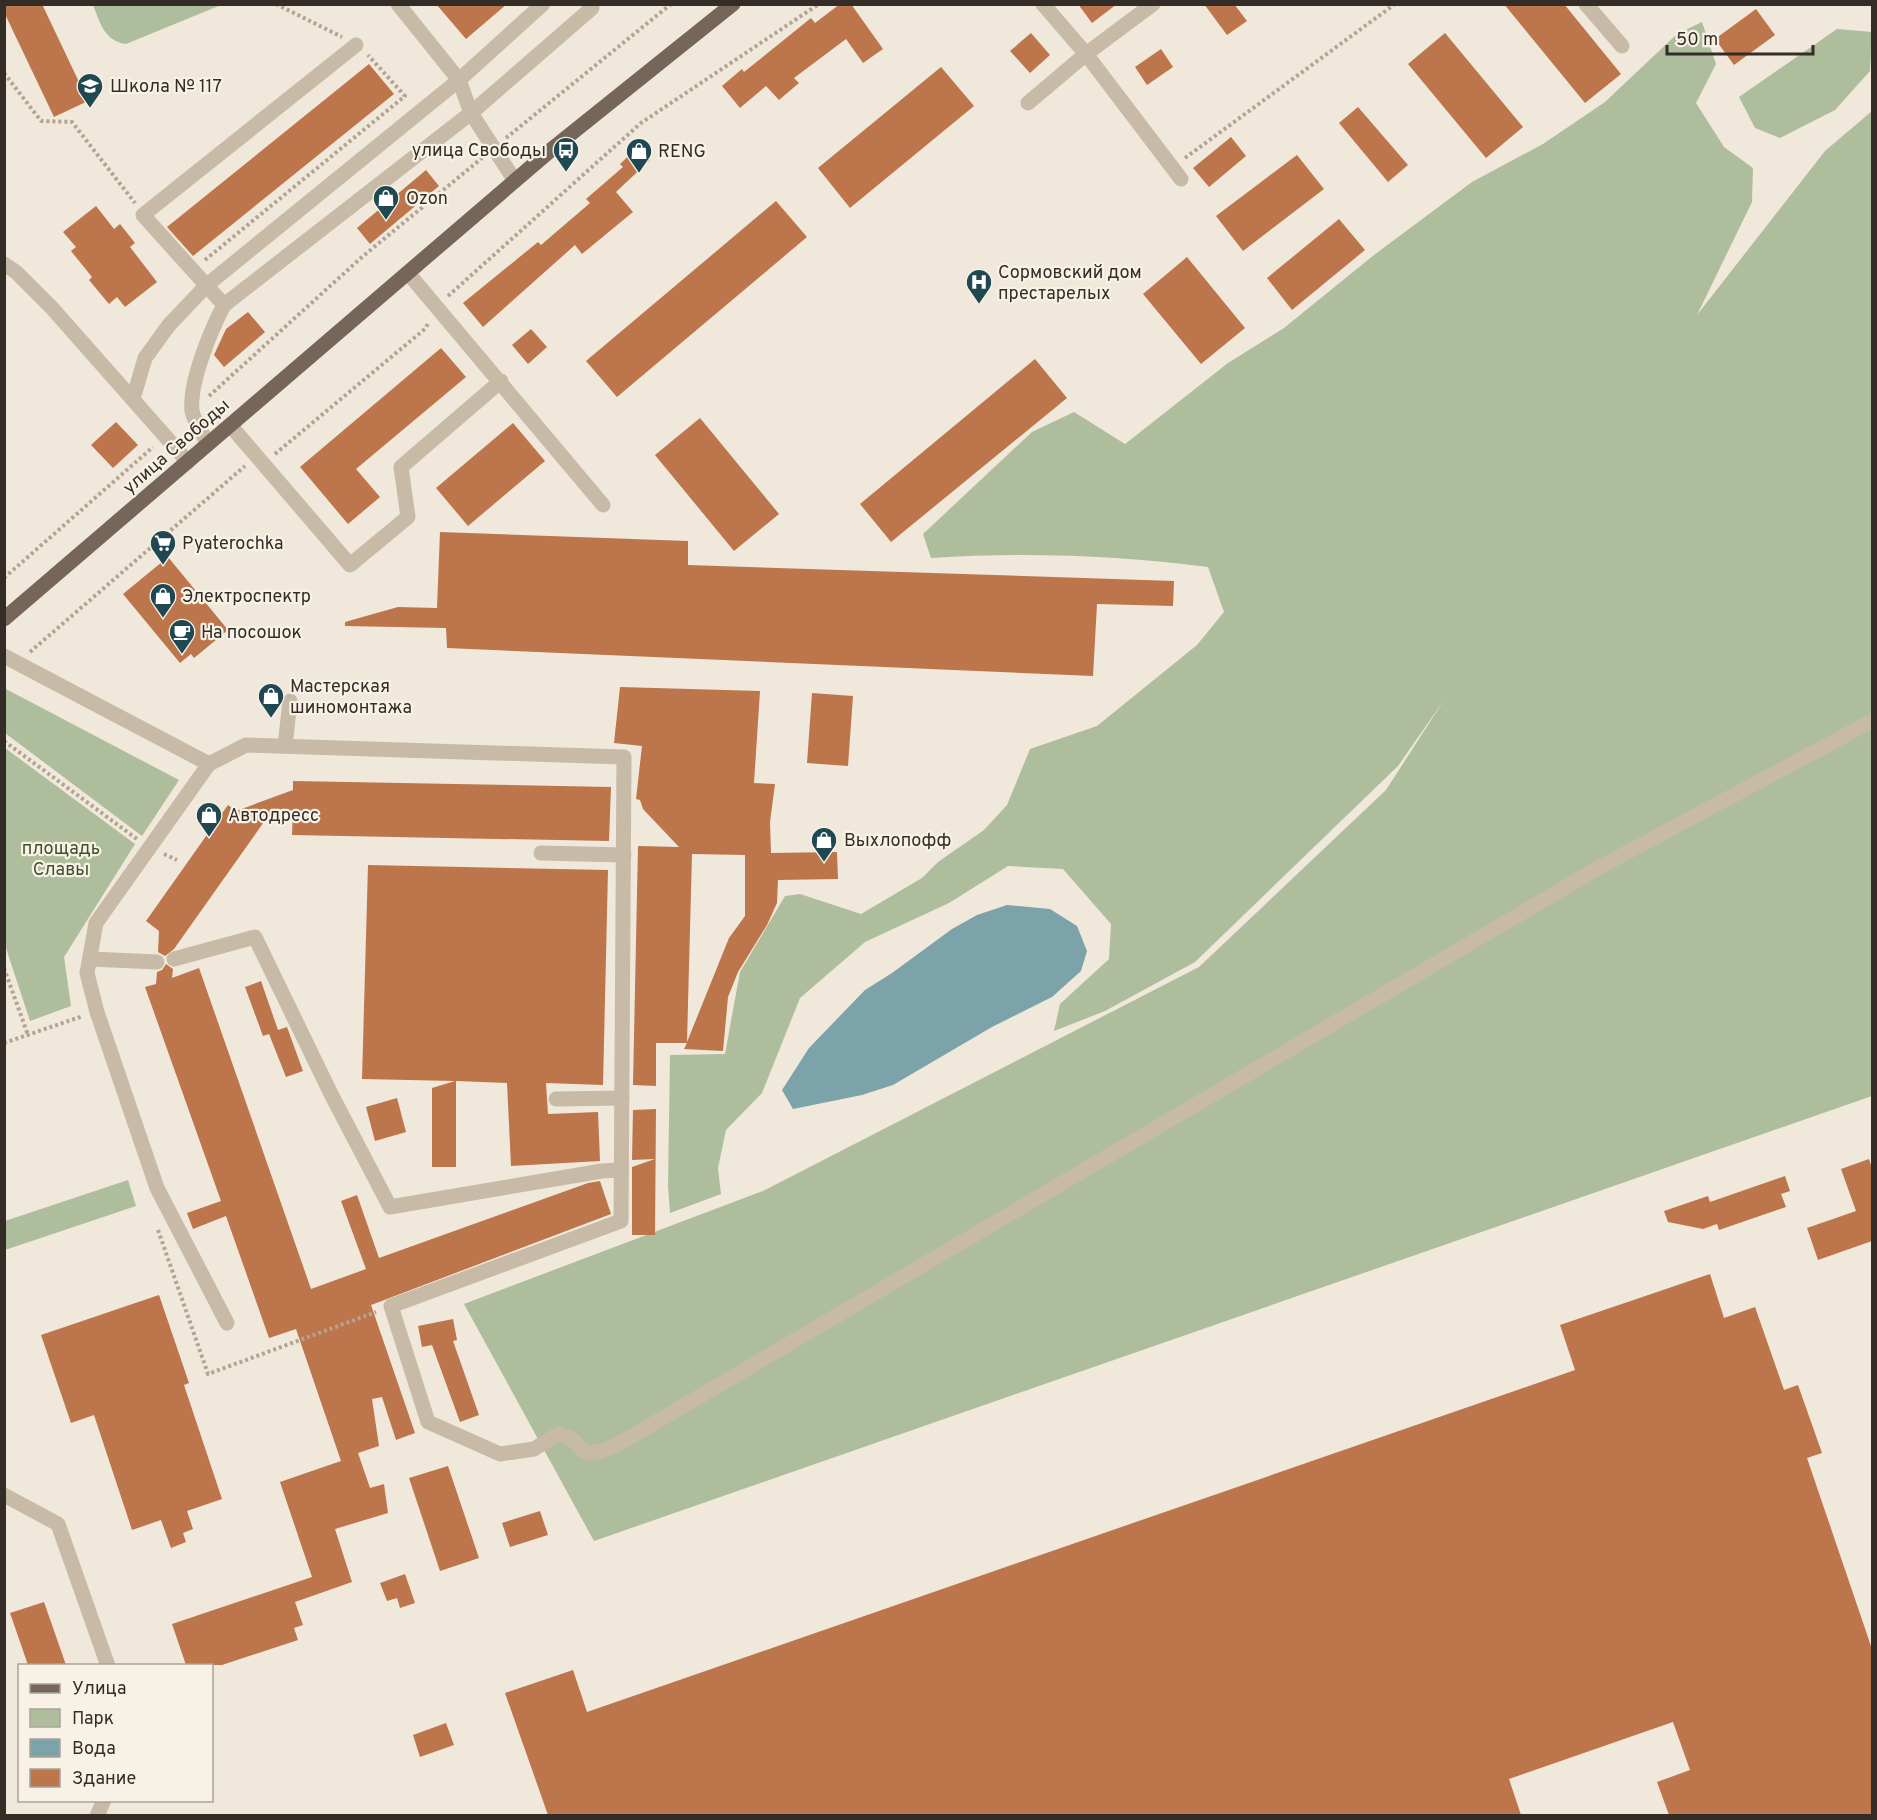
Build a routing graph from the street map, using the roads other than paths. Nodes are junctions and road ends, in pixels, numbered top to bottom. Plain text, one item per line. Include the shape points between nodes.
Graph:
1 (398, 4) edge
2 (543, 4) edge
3 (733, 4) edge
4 (1043, 4) edge
5 (1152, 4) edge
6 (1586, 4) edge
7 (592, 8) dead end
8 (356, 45) road end
9 (1622, 46) dead end
10 (1086, 54) junction
11 (459, 80) junction
12 (1028, 103) dead end
13 (471, 113) junction
14 (1176, 173) road end
15 (515, 181) junction
16 (4, 264) edge
17 (408, 273) junction
18 (207, 285) junction
19 (224, 305) junction
20 (501, 381) junction
21 (133, 399) junction
22 (230, 425) junction
23 (208, 444) junction
24 (188, 462) junction
25 (603, 505) dead end
26 (4, 619) edge
27 (11, 660) edge
28 (290, 701) dead end
29 (1872, 721) edge
30 (285, 746) junction
31 (209, 764) junction
32 (541, 853) dead end
33 (624, 855) junction
34 (90, 959) junction
35 (174, 959) dead end
36 (157, 962) dead end
37 (622, 1098) junction
38 (556, 1099) dead end
39 (621, 1170) junction
40 (227, 1323) dead end
41 (4, 1495) edge
42 (108, 1664) edge

1 - 11 street
2 - 11 street
3 - 15 main road, улица Свободы
4 - 10 street
5 - 10 street
6 - 9 street
7 - 13 street
8 - 18 street via 143,214
10 - 12 street
10 - 14 street
11 - 13 street
11 - 18 street
13 - 15 street
13 - 19 street
15 - 17 main road, улица Свободы
16 - 21 street via 52,308
17 - 20 street
17 - 22 main road, улица Свободы
18 - 19 street
18 - 21 street via 169,325 146,358
19 - 23 street via 208,338 194,393 192,412
20 - 22 street via 401,467 408,517 350,565
20 - 25 street
21 - 24 street
22 - 23 main road, улица Свободы
23 - 24 main road, улица Свободы
24 - 26 main road, улица Свободы
27 - 31 street
28 - 30 street
29 - 39 street via 1598,868 622,1442 600,1452 584,1452 571,1438 558,1434 534,1449 500,1454 428,1422 391,1306 621,1221
30 - 31 street via 246,745
30 - 33 street via 624,757
31 - 34 street via 96,923
32 - 33 street
33 - 37 street
34 - 36 street
34 - 40 street via 87,973 97,1012 157,1188
35 - 39 street via 255,937 390,1207
37 - 38 street
37 - 39 street
41 - 42 street via 58,1524

